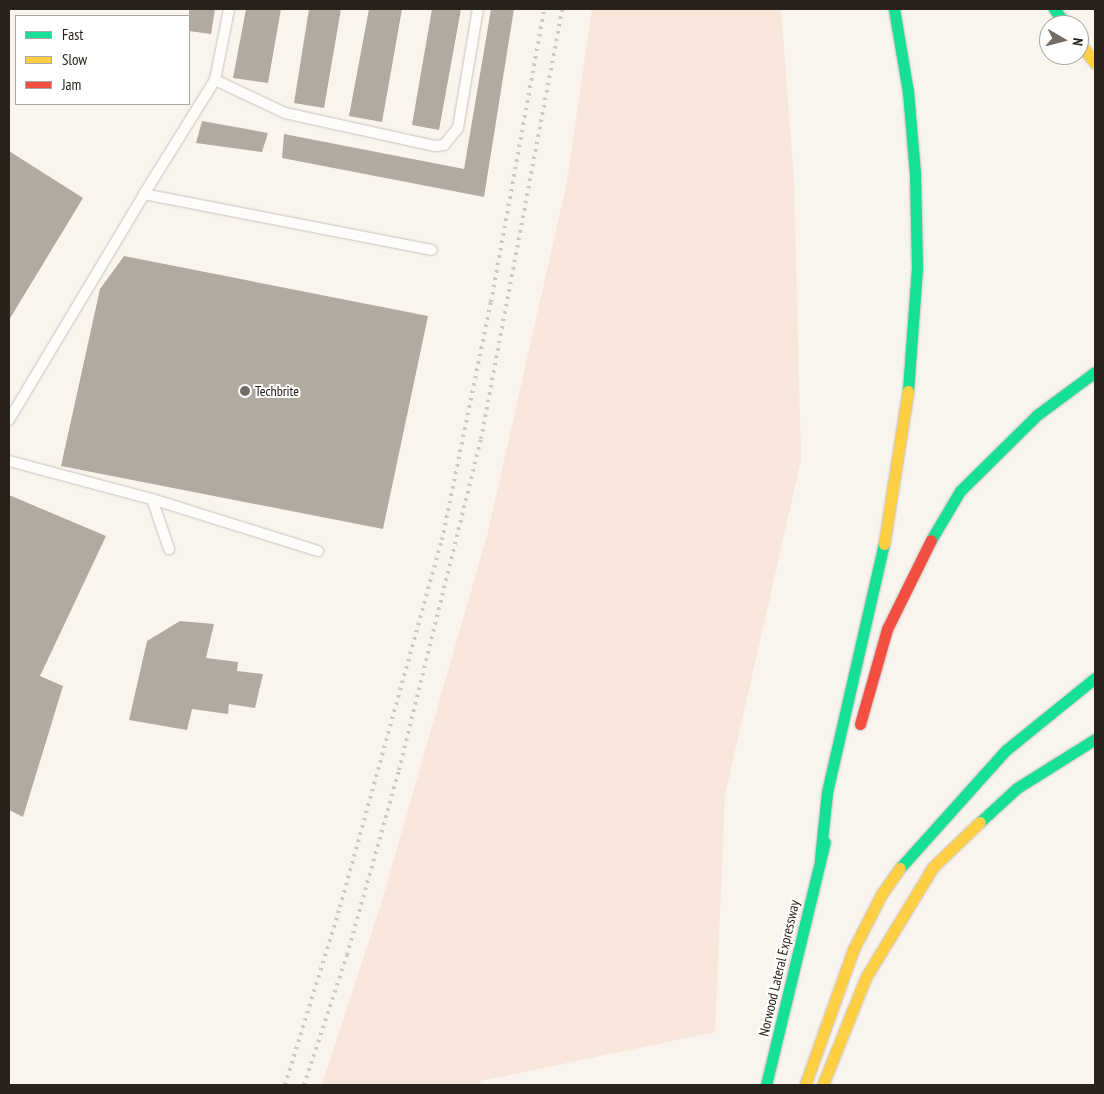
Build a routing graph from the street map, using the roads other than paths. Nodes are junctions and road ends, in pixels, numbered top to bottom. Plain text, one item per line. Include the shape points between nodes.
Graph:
1 (230, 9) edge
2 (478, 9) edge
3 (894, 9) edge
4 (215, 80) junction
5 (144, 194) junction
6 (432, 250) dead end
7 (1095, 372) edge
8 (9, 420) edge
9 (9, 461) edge
10 (152, 499) junction
11 (169, 549) dead end
12 (318, 551) dead end
13 (1095, 678) edge
14 (1095, 739) edge
15 (855, 740) dead end
16 (839, 805) dead end
17 (820, 858) junction
18 (766, 1085) edge
19 (805, 1085) edge
20 (822, 1085) edge

1 - 4 lane
2 - 4 lane via 458,128 444,145 435,146 285,114
3 - 17 highway via 908,92 915,173 917,268 912,361 892,508 827,792
4 - 5 lane
5 - 6 lane
5 - 8 lane
7 - 15 highway via 1036,415 956,499 937,528 886,629
9 - 10 lane
10 - 11 lane
10 - 12 lane
13 - 19 highway via 1006,750 907,858 881,896 852,950
14 - 20 highway via 1016,788 933,867 866,976
16 - 17 highway
17 - 18 highway, Norwood Lateral Expressway

